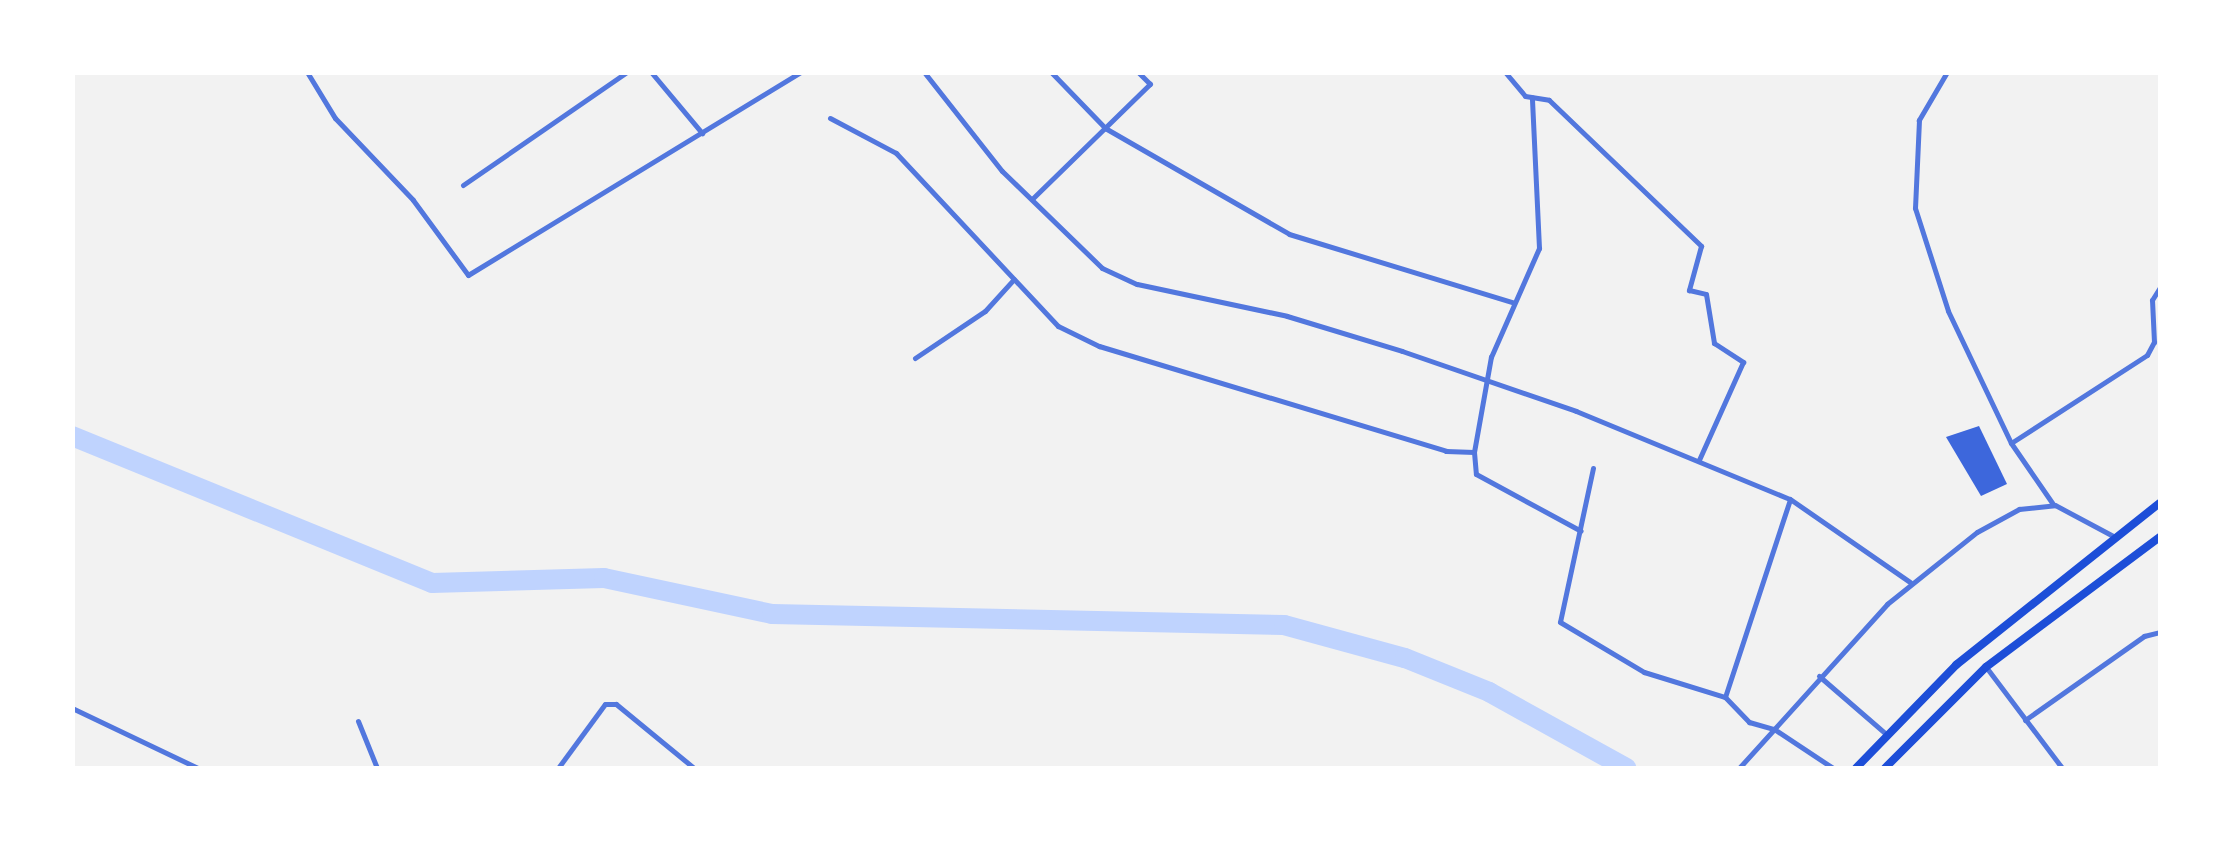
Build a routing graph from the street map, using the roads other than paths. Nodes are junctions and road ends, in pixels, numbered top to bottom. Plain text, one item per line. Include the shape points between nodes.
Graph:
1 (307, 72) edge
2 (626, 72) edge
3 (651, 72) edge
4 (801, 72) edge
5 (924, 72) edge
6 (1051, 72) edge
7 (1138, 72) edge
8 (1505, 72) edge
9 (1947, 72) edge
10 (1532, 97) junction
11 (830, 118) dead end
12 (1105, 128) junction
13 (702, 133) junction
14 (464, 185) dead end
15 (1031, 200) junction
16 (1014, 279) junction
17 (2160, 287) edge
18 (1514, 303) junction
19 (915, 358) dead end
20 (1486, 380) junction
21 (2011, 443) junction
22 (1474, 452) junction
23 (1699, 460) junction
24 (1593, 468) dead end
25 (1790, 499) junction
26 (2160, 504) edge
27 (2054, 506) junction
28 (1581, 531) junction
29 (2115, 536) junction
30 (2160, 537) edge
31 (1910, 582) junction
32 (2160, 632) edge
33 (1986, 667) junction
34 (1819, 676) junction
35 (1725, 697) junction
36 (72, 708) edge
37 (2025, 720) junction
38 (358, 721) dead end
39 (1774, 729) junction
40 (1887, 734) junction
41 (198, 768) edge
42 (377, 768) edge
43 (558, 768) edge
44 (694, 768) edge
45 (1740, 768) edge
46 (1833, 768) edge
47 (1856, 768) edge
48 (1885, 768) edge
49 (2062, 768) edge

1 - 13 street via 335,118 413,200 468,275
2 - 14 street
3 - 13 street
4 - 13 street
5 - 15 street
6 - 12 street
7 - 12 street via 1150,84
8 - 10 street
9 - 21 street via 1919,120 1915,208 1948,311
10 - 18 street via 1539,248
10 - 23 street via 1549,100 1700,246 1690,290 1706,294 1714,344 1743,362
11 - 16 street via 896,153
12 - 15 street
12 - 18 street via 1290,234
15 - 20 street via 1102,268 1137,284 1287,316
16 - 19 street via 985,311
16 - 22 street via 1058,326 1100,346 1446,451
17 - 21 street via 2152,300 2154,342 2147,355
18 - 20 street
20 - 22 street
20 - 23 street
21 - 27 street
22 - 28 street via 1476,474
23 - 25 street
24 - 28 street
25 - 31 street
25 - 35 street
26 - 29 highway
27 - 29 street
27 - 31 street via 2019,509
28 - 35 street via 1560,622 1644,672
29 - 40 highway via 1956,665
30 - 33 highway
31 - 34 street
32 - 37 street via 2144,636
33 - 37 street
33 - 48 highway
34 - 39 street
34 - 40 street
35 - 39 street via 1749,722
36 - 41 street
37 - 49 street
38 - 42 street
39 - 45 street
39 - 46 street
40 - 47 highway
43 - 44 street via 605,704 616,704

